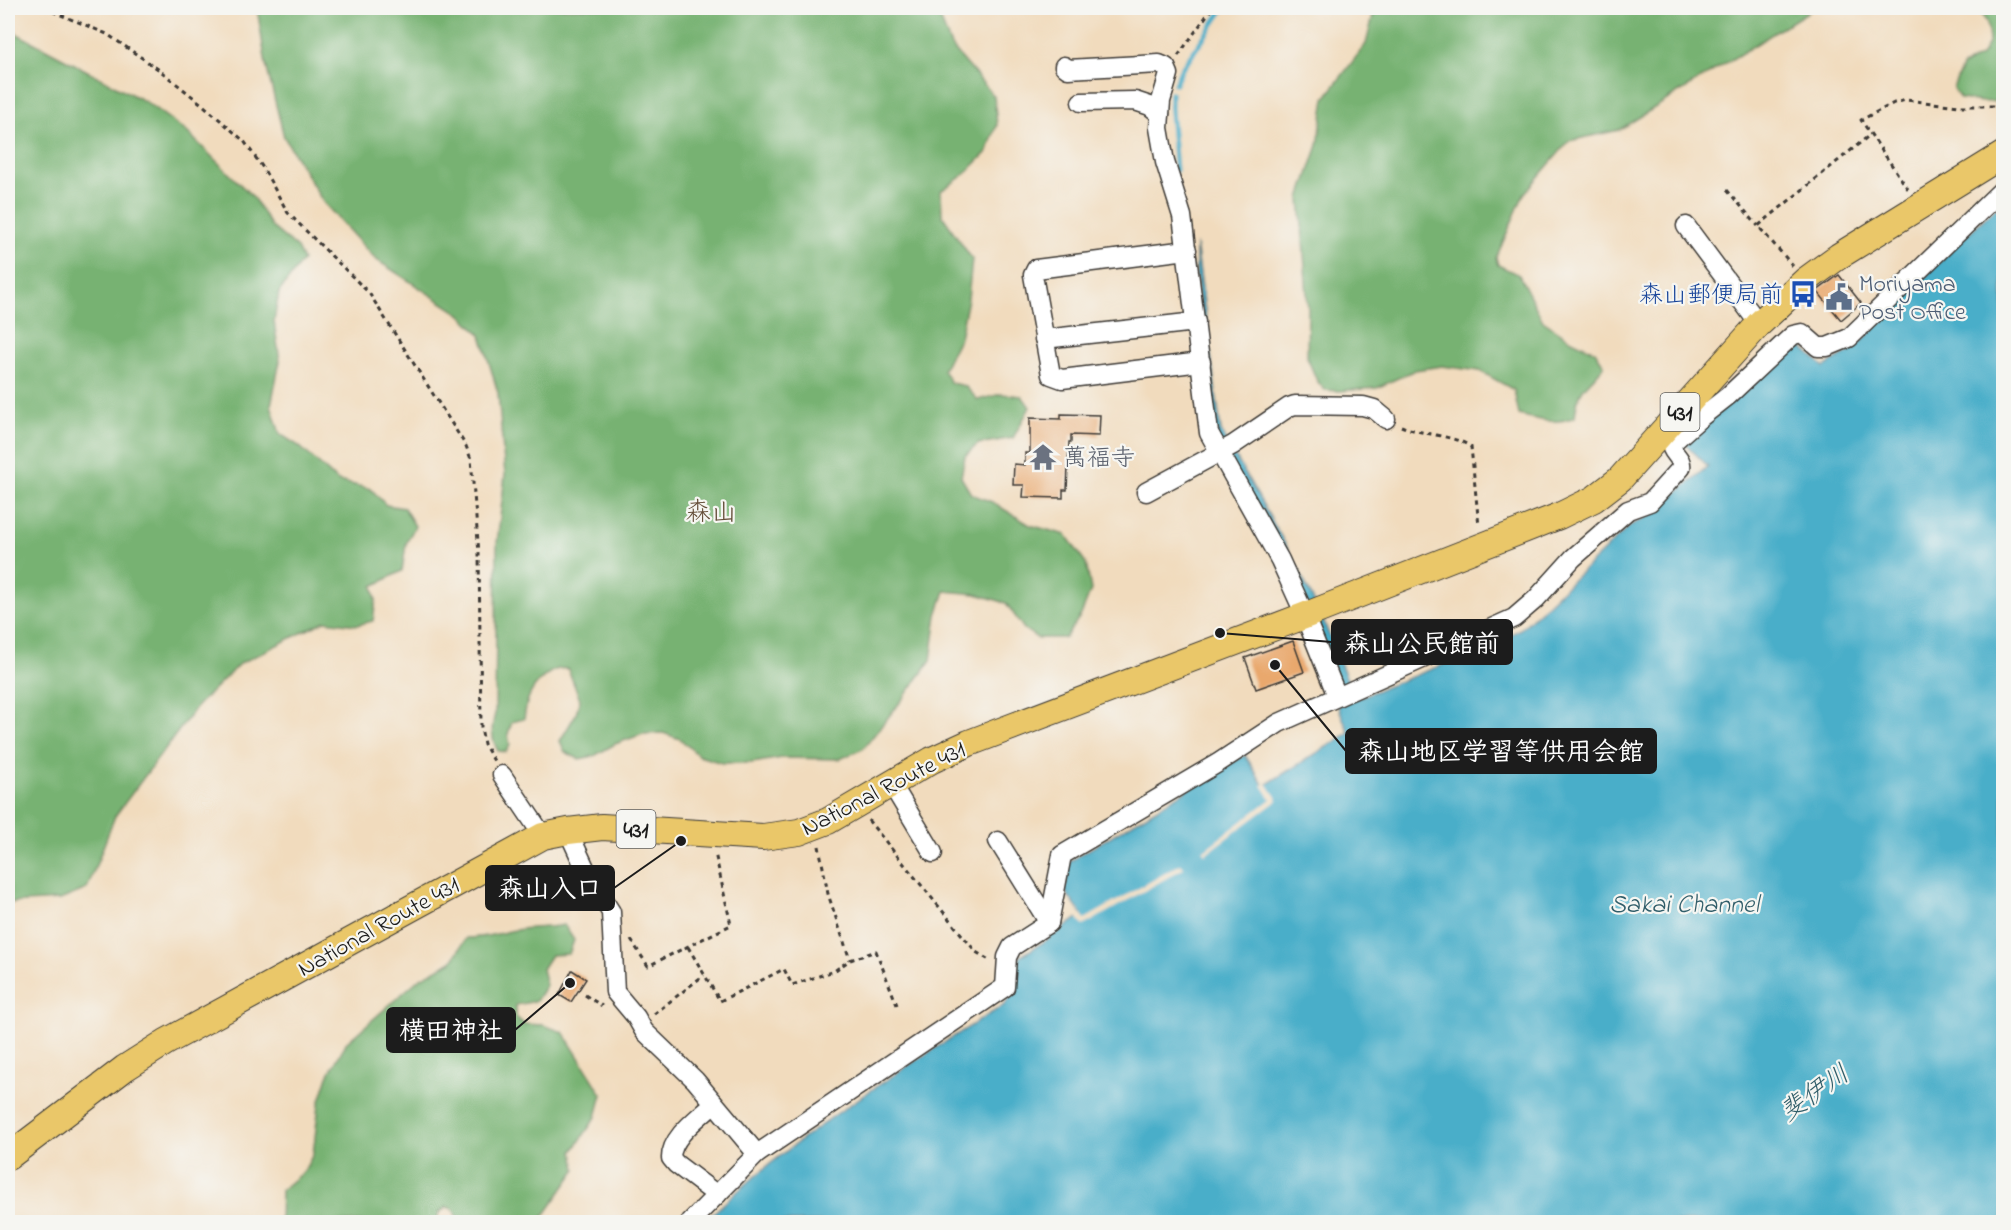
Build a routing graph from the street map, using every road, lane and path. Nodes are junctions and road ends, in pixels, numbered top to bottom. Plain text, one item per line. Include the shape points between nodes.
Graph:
1 (44, 8) edge
2 (1212, 8) edge
3 (1064, 66) dead end
4 (1169, 74) junction
5 (1081, 102) dead end
6 (2004, 106) edge
7 (1160, 114) junction
8 (1871, 134) junction
9 (2004, 154) edge
10 (2004, 188) edge
11 (1727, 190) dead end
12 (1919, 205) junction
13 (1686, 226) dead end
14 (1758, 226) junction
15 (1187, 250) junction
16 (1806, 280) junction
17 (1196, 322) junction
18 (1759, 324) junction
19 (1044, 339) junction
20 (1201, 362) junction
21 (1693, 412) junction
22 (1386, 419) joint
23 (1225, 449) junction
24 (1146, 492) dead end
25 (1481, 547) junction
26 (1311, 614) junction
27 (1344, 693) junction
28 (502, 775) joint
29 (891, 783) junction
30 (856, 805) junction
31 (815, 827) junction
32 (555, 833) junction
33 (710, 834) junction
34 (998, 841) dead end
35 (933, 853) dead end
36 (1049, 923) junction
37 (630, 939) dead end
38 (688, 947) junction
39 (850, 960) junction
40 (1006, 971) junction
41 (705, 975) junction
42 (897, 1005) dead end
43 (640, 1024) junction
44 (714, 1103) junction
45 (757, 1154) junction
46 (8, 1157) edge
47 (717, 1195) junction
48 (690, 1222) edge

1 - 28 path via 107,34 167,76 244,141 288,213 369,293 466,446 471,459 479,554 481,727 484,744
2 - 4 path via 1182,47
3 - 4 street via 1068,69 1159,64
4 - 7 street
5 - 7 street via 1144,103
6 - 8 path via 1960,106 1906,99 1861,120
7 - 15 street via 1165,162 1182,216
8 - 12 path
8 - 14 path
9 - 12 highway, 431
10 - 21 street via 1849,339 1818,347 1802,333 1792,335 1728,396
11 - 14 path
12 - 16 highway, 431
13 - 18 street
14 - 16 path
15 - 17 street
15 - 19 street via 1036,269 1033,275
16 - 18 highway, 431
17 - 19 street
17 - 20 street
18 - 21 highway, 431
19 - 20 street via 1051,375 1062,379
20 - 23 street via 1209,433
21 - 25 highway, 431 via 1594,500
21 - 27 street via 1671,444 1681,468 1650,502 1628,510 1574,558 1523,611
22 - 23 street via 1363,406 1295,405
22 - 25 path via 1471,447
23 - 24 street
23 - 26 street
25 - 26 highway, 431
26 - 27 street
26 - 29 highway, National Route 431 / 431 via 969,743
27 - 36 street via 1279,723 1062,855
28 - 32 street
29 - 30 highway, National Route 431 / 431
29 - 35 street
30 - 31 highway, National Route 431 / 431
30 - 40 path via 976,952
31 - 33 highway, National Route 431 / 431 via 783,836
31 - 39 path via 828,894
32 - 33 highway, National Route 431 / 431 via 602,827
32 - 43 street via 611,912 615,992
32 - 46 highway, National Route 431 / 431 via 166,1042 125,1068
33 - 38 path via 731,925
34 - 36 street
36 - 40 street via 1012,947
37 - 38 path via 648,966
38 - 41 path
39 - 41 path via 834,971 792,985 784,969 720,1001
39 - 42 path via 876,951
40 - 45 street via 1005,987 992,997
41 - 43 path
43 - 44 street
44 - 45 street
44 - 47 street via 677,1141 670,1158
45 - 47 street
47 - 48 street

